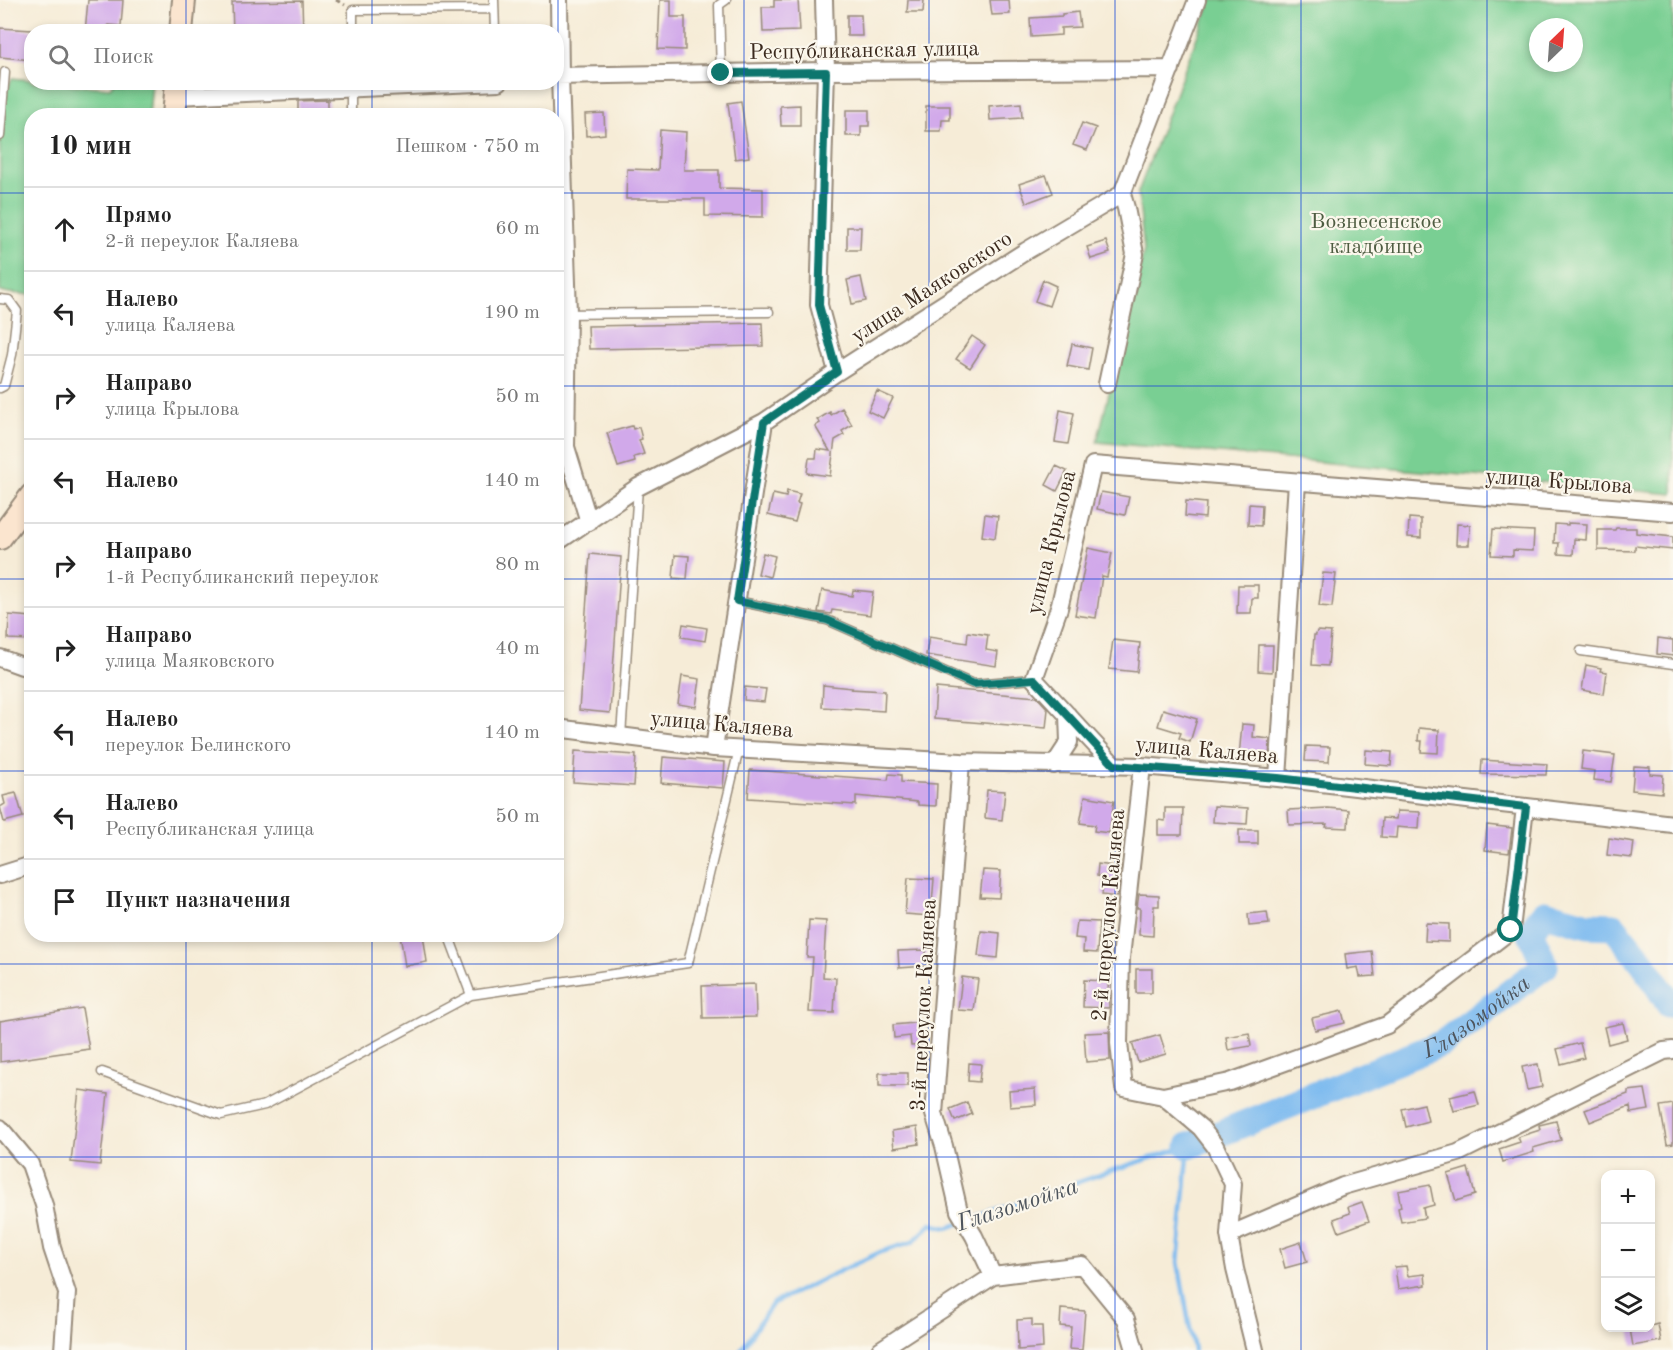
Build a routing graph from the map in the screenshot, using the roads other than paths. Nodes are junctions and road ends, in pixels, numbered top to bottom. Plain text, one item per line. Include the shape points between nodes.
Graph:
1 (184, 0) edge
2 (559, 0) edge
3 (726, 0) edge
4 (825, 0) edge
5 (1197, 0) edge
6 (494, 5) edge
7 (182, 24) edge
8 (353, 24) edge
9 (495, 24) edge
10 (559, 24) edge
11 (1171, 69) junction
12 (5, 72) dead end
13 (826, 72) junction
14 (721, 73) junction
15 (564, 76) edge
16 (284, 90) edge
17 (351, 90) edge
18 (558, 90) edge
19 (176, 98) edge
20 (351, 108) edge
21 (559, 108) edge
22 (0, 136) edge
23 (1122, 194) junction
24 (0, 299) edge
25 (769, 312) dead end
26 (564, 314) edge
27 (837, 372) junction
28 (1107, 384) dead end
29 (0, 388) edge
30 (764, 422) junction
31 (564, 455) edge
32 (1297, 482) junction
33 (638, 487) junction
34 (24, 506) edge
35 (1673, 512) edge
36 (589, 522) junction
37 (0, 538) edge
38 (564, 538) edge
39 (737, 601) junction
40 (1581, 651) dead end
41 (0, 658) edge
42 (1673, 664) edge
43 (24, 666) edge
44 (1034, 679) junction
45 (1068, 715) junction
46 (564, 729) edge
47 (621, 736) junction
48 (714, 748) junction
49 (739, 749) junction
50 (961, 762) junction
51 (1054, 765) junction
52 (1114, 765) junction
53 (1142, 766) junction
54 (1278, 778) junction
55 (1526, 807) junction
56 (1673, 825) edge
57 (24, 868) edge
58 (0, 875) edge
59 (451, 942) edge
60 (471, 995) junction
61 (1673, 1050) edge
62 (102, 1072) dead end
63 (1163, 1096) junction
64 (0, 1128) edge
65 (1229, 1235) junction
66 (993, 1276) junction
67 (63, 1350) edge
68 (880, 1350) edge
69 (1135, 1350) edge
70 (1255, 1350) edge

1 - 7 street
2 - 10 street
3 - 14 lane via 719,5
4 - 13 street
5 - 11 street
6 - 8 lane via 353,10
6 - 9 lane
11 - 13 street, Республиканская улица
11 - 23 street
12 - 22 lane
13 - 14 street, Республиканская улица
13 - 27 street via 819,305
14 - 15 street, Республиканская улица
16 - 19 street
17 - 20 lane
18 - 21 street
23 - 27 street, улица Маяковского
23 - 28 street via 1135,254
24 - 29 lane via 9,300 17,311 12,355 4,386
25 - 26 lane
27 - 30 street, улица Маяковского
30 - 33 street, улица Маяковского
30 - 39 street
31 - 36 street
32 - 35 street, улица Крылова
32 - 44 street, улица Крылова via 1093,465 1059,608
32 - 54 street
33 - 36 street, улица Маяковского
33 - 47 lane
34 - 37 street
36 - 38 street, улица Маяковского
39 - 44 lane via 827,620 973,684
39 - 48 street
40 - 42 lane
41 - 43 street
44 - 45 street
45 - 51 street via 1069,742
45 - 52 street
46 - 47 street, улица Каляева
47 - 48 street, улица Каляева
48 - 49 street, улица Каляева
49 - 50 street, улица Каляева
49 - 60 lane via 688,963
50 - 51 street, улица Каляева
50 - 66 street, 3-й переулок Каляева via 934,1114 959,1211
51 - 52 street, улица Каляева
52 - 53 street, улица Каляева
53 - 54 street, улица Каляева
53 - 63 street, 2-й переулок Каляева via 1121,958 1119,1043 1124,1088
54 - 55 street, улица Каляева
55 - 56 street, улица Каляева
55 - 63 street, 2-й переулок Каляева via 1511,930 1387,1025 1230,1082
57 - 58 street
59 - 60 lane
60 - 62 lane via 265,1105 221,1115
61 - 65 street via 1458,1153 1343,1186
63 - 65 street via 1201,1128 1215,1146 1233,1184
64 - 67 street via 30,1164 44,1205 52,1248 67,1293
65 - 70 street
66 - 68 street
66 - 69 street via 1082,1265 1126,1319

